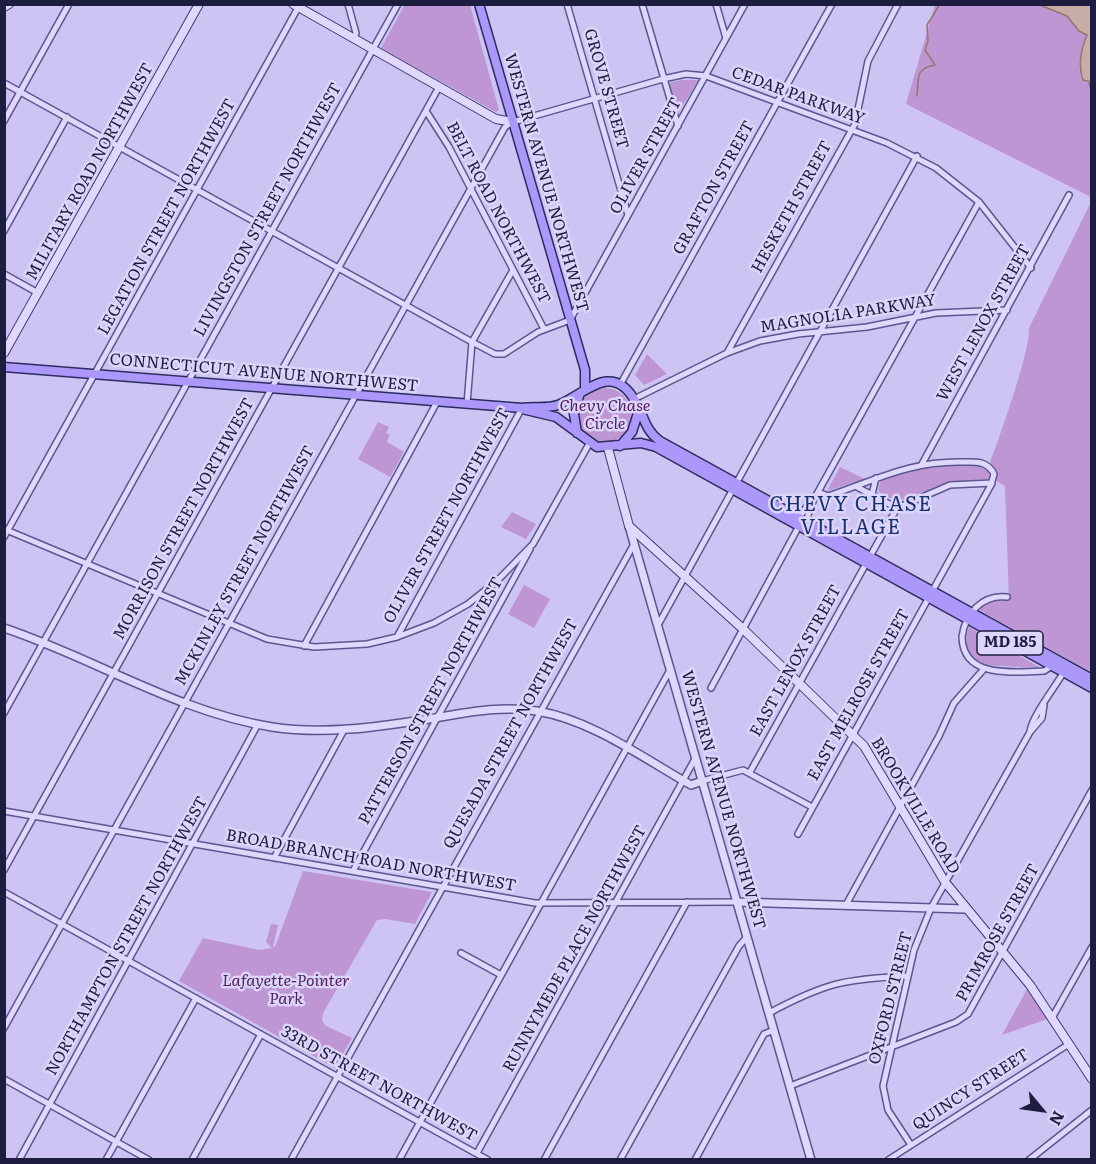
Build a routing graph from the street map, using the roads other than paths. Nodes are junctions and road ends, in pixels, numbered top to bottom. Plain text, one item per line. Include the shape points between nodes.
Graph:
1 (69, 4) edge
2 (199, 4) edge
3 (348, 4) edge
4 (479, 4) edge
5 (567, 4) edge
6 (642, 4) edge
7 (716, 4) edge
8 (745, 4) edge
9 (832, 4) edge
10 (898, 4) edge
11 (395, 5) edge
12 (297, 6) edge
13 (726, 38) junction
14 (354, 39) junction
15 (373, 50) junction
16 (706, 76) junction
17 (663, 78) junction
18 (4, 83) edge
19 (439, 87) junction
20 (21, 92) junction
21 (594, 99) junction
22 (777, 103) junction
23 (426, 111) junction
24 (67, 117) junction
25 (4, 121) edge
26 (513, 122) junction
27 (678, 126) junction
28 (851, 130) junction
29 (119, 146) junction
30 (917, 156) junction
31 (470, 187) junction
32 (197, 189) junction
33 (1069, 195) dead end
34 (979, 202) junction
35 (628, 215) junction
36 (4, 231) edge
37 (272, 231) junction
38 (339, 268) junction
39 (1030, 268) junction
40 (513, 270) junction
41 (4, 274) edge
42 (38, 293) junction
43 (405, 305) junction
44 (1007, 310) junction
45 (915, 317) junction
46 (570, 320) junction
47 (544, 329) junction
48 (819, 333) junction
49 (472, 342) junction
50 (4, 352) edge
51 (727, 353) junction
52 (4, 367) edge
53 (585, 370) junction
54 (94, 374) junction
55 (188, 382) junction
56 (602, 382) junction
57 (620, 385) junction
58 (272, 388) junction
59 (583, 391) junction
60 (356, 395) junction
61 (634, 399) junction
62 (437, 402) junction
63 (467, 404) junction
64 (522, 408) junction
65 (639, 410) junction
66 (577, 433) junction
67 (588, 444) junction
68 (619, 446) junction
69 (608, 448) junction
70 (922, 464) junction
71 (876, 478) junction
72 (992, 483) junction
73 (734, 486) junction
74 (857, 487) junction
75 (818, 492) junction
76 (872, 494) junction
77 (897, 508) junction
78 (801, 521) junction
79 (629, 526) junction
80 (6, 532) edge
81 (533, 544) junction
82 (634, 544) junction
83 (868, 560) junction
84 (87, 564) junction
85 (506, 573) junction
86 (685, 576) junction
87 (514, 577) junction
88 (158, 594) junction
89 (930, 594) junction
90 (1007, 597) dead end
91 (970, 616) junction
92 (229, 624) junction
93 (658, 625) junction
94 (4, 628) edge
95 (743, 629) junction
96 (397, 637) junction
97 (44, 642) junction
98 (304, 646) junction
99 (1052, 666) junction
100 (1065, 669) junction
101 (670, 670) junction
102 (983, 670) junction
103 (114, 672) junction
104 (1092, 679) edge
105 (799, 683) junction
106 (711, 688) dead end
107 (1092, 688) edge
108 (185, 702) junction
109 (539, 711) junction
110 (4, 713) edge
111 (437, 717) junction
112 (258, 724) junction
113 (344, 730) junction
114 (853, 734) junction
115 (627, 748) junction
116 (696, 758) junction
117 (750, 772) junction
118 (684, 780) junction
119 (702, 781) junction
120 (1092, 790) edge
121 (900, 806) junction
122 (812, 807) junction
123 (4, 811) edge
124 (35, 816) junction
125 (114, 830) junction
126 (798, 834) dead end
127 (194, 844) junction
128 (274, 858) junction
129 (4, 870) edge
130 (352, 871) junction
131 (945, 882) junction
132 (442, 887) junction
133 (4, 892) edge
134 (687, 902) junction
135 (737, 902) junction
136 (541, 903) junction
137 (616, 903) junction
138 (847, 903) junction
139 (931, 908) junction
140 (965, 909) junction
141 (62, 924) junction
142 (747, 937) junction
143 (1092, 947) edge
144 (1003, 952) junction
145 (461, 954) dead end
146 (129, 961) junction
147 (501, 975) junction
148 (907, 976) junction
149 (196, 998) junction
150 (769, 1013) junction
151 (1052, 1018) junction
152 (4, 1028) edge
153 (774, 1030) junction
154 (261, 1034) junction
155 (1069, 1044) junction
156 (892, 1046) junction
157 (337, 1076) junction
158 (4, 1079) edge
159 (1092, 1080) edge
160 (790, 1086) junction
161 (49, 1104) junction
162 (1092, 1110) edge
163 (420, 1122) junction
164 (116, 1141) junction
165 (911, 1145) junction
166 (477, 1154) junction
167 (18, 1160) edge
168 (106, 1160) edge
169 (149, 1160) edge
170 (192, 1160) edge
171 (291, 1160) edge
172 (399, 1160) edge
173 (488, 1160) edge
174 (544, 1160) edge
175 (614, 1160) edge
176 (620, 1160) edge
177 (695, 1160) edge
178 (811, 1160) edge
179 (888, 1160) edge
180 (1029, 1160) edge

1 - 20 street
2 - 29 main road, MILITARY ROAD NORTHWEST
3 - 14 street
4 - 26 main road, WESTERN AVENUE NORTHWEST
5 - 21 street, GROVE STREET
6 - 17 street
7 - 13 street
8 - 13 street, OLIVER STREET
9 - 22 street, GRAFTON STREET
10 - 28 street, HESKETH STREET via 868,61
11 - 15 street, LIVINGSTON STREET NORTHWEST
12 - 14 main road
12 - 32 street, LEGATION STREET NORTHWEST
13 - 16 street, OLIVER STREET
14 - 15 main road
15 - 19 main road
15 - 37 street, LIVINGSTON STREET NORTHWEST
16 - 17 street, CEDAR PARKWAY
16 - 22 street, CEDAR PARKWAY
16 - 27 street, OLIVER STREET
17 - 21 street, CEDAR PARKWAY
17 - 27 street
18 - 20 street
19 - 23 street, MORRISON STREET NORTHWEST
19 - 26 main road via 498,120
20 - 24 street
20 - 25 street
21 - 26 street, CEDAR PARKWAY
21 - 35 street, GROVE STREET
22 - 28 street, CEDAR PARKWAY
22 - 57 street, GRAFTON STREET
23 - 31 street, BELT ROAD NORTHWEST
23 - 38 street, MORRISON STREET NORTHWEST
24 - 29 street
24 - 36 street
26 - 31 street, MCKINLEY STREET NORTHWEST via 502,130
26 - 46 main road, WESTERN AVENUE NORTHWEST
27 - 35 street, OLIVER STREET
28 - 30 street, CEDAR PARKWAY
28 - 51 street, HESKETH STREET
29 - 32 street
29 - 42 main road, MILITARY ROAD NORTHWEST
30 - 34 street, CEDAR PARKWAY
30 - 48 street
31 - 40 street, BELT ROAD NORTHWEST
31 - 43 street, MCKINLEY STREET NORTHWEST
32 - 37 street
32 - 54 street, LEGATION STREET NORTHWEST
33 - 39 street, WEST LENOX STREET
34 - 39 street, CEDAR PARKWAY
34 - 45 street
35 - 46 street, OLIVER STREET
37 - 38 street
37 - 55 street, LIVINGSTON STREET NORTHWEST
38 - 43 street
38 - 58 street, MORRISON STREET NORTHWEST
39 - 44 street, WEST LENOX STREET
40 - 47 street, BELT ROAD NORTHWEST
40 - 49 street
41 - 42 street
42 - 50 main road, MILITARY ROAD NORTHWEST
43 - 49 street
43 - 60 street, MCKINLEY STREET NORTHWEST
44 - 45 street, MAGNOLIA PARKWAY
44 - 70 street, WEST LENOX STREET
45 - 48 street, MAGNOLIA PARKWAY
45 - 75 street
46 - 47 street
46 - 53 main road, WESTERN AVENUE NORTHWEST
47 - 49 street via 502,355
48 - 51 street, MAGNOLIA PARKWAY via 786,335
48 - 73 street
49 - 63 street
51 - 61 street, MAGNOLIA PARKWAY
52 - 54 main road, CONNECTICUT AVENUE NORTHWEST
53 - 56 main road
53 - 59 main road, WESTERN AVENUE NORTHWEST
54 - 55 main road, CONNECTICUT AVENUE NORTHWEST
54 - 80 street, LEGATION STREET NORTHWEST
55 - 58 main road, CONNECTICUT AVENUE NORTHWEST
55 - 84 street, LIVINGSTON STREET NORTHWEST
56 - 57 main road
56 - 59 main road
57 - 61 main road
58 - 60 main road, CONNECTICUT AVENUE NORTHWEST
58 - 88 street, MORRISON STREET NORTHWEST
59 - 64 main road, CONNECTICUT AVENUE NORTHWEST via 557,405
59 - 66 main road via 574,414
60 - 62 main road, CONNECTICUT AVENUE NORTHWEST
60 - 92 street, MCKINLEY STREET NORTHWEST
61 - 65 main road
62 - 63 main road, CONNECTICUT AVENUE NORTHWEST
62 - 98 street
63 - 64 main road, CONNECTICUT AVENUE NORTHWEST
64 - 66 main road, CONNECTICUT AVENUE NORTHWEST via 553,416
64 - 96 street, OLIVER STREET NORTHWEST
65 - 68 main road via 632,432
65 - 73 main road, MD 185 via 654,437
66 - 67 main road
67 - 69 main road
67 - 81 street
68 - 69 main road
68 - 73 main road, MD 185 via 650,445
69 - 79 main road, WESTERN AVENUE NORTHWEST
70 - 71 street
70 - 72 street via 986,464 994,474
71 - 74 street
71 - 76 street
72 - 77 street via 950,484
72 - 89 street, EAST MELROSE STREET
73 - 78 main road, MD 185
73 - 86 street
74 - 75 street via 826,496
74 - 76 street
75 - 78 street
76 - 77 street
77 - 83 street
78 - 83 main road, MD 185
78 - 95 street
79 - 82 street, WESTERN AVENUE NORTHWEST
79 - 86 main road, BROOKVILLE ROAD
80 - 84 street
81 - 85 street
81 - 87 street, PATTERSON STREET NORTHWEST
82 - 93 street, WESTERN AVENUE NORTHWEST
82 - 109 street, QUESADA STREET NORTHWEST
83 - 89 main road, MD 185
83 - 105 street, EAST LENOX STREET
84 - 88 street
84 - 97 street, LIVINGSTON STREET NORTHWEST
85 - 87 street
85 - 96 street via 460,609
86 - 93 street
86 - 95 main road, BROOKVILLE ROAD
87 - 111 street, PATTERSON STREET NORTHWEST
88 - 92 street
88 - 103 street, MORRISON STREET NORTHWEST
89 - 91 main road, MD 185
89 - 114 street, EAST MELROSE STREET
90 - 91 street via 988,598
91 - 99 main road, MD 185
91 - 100 main road, MD 185
91 - 102 street via 963,631 963,646 972,662
92 - 98 street via 272,640
92 - 108 street, MCKINLEY STREET NORTHWEST
93 - 101 street, WESTERN AVENUE NORTHWEST
94 - 97 street
95 - 105 main road, BROOKVILLE ROAD
95 - 106 street
96 - 98 street via 348,646
97 - 103 street
97 - 110 street, LIVINGSTON STREET NORTHWEST
99 - 100 main road, MD 185
99 - 102 street via 1044,671
100 - 104 main road, MD 185
100 - 107 main road, MD 185
100 - 131 street, OXFORD STREET via 1044,705 1042,718 1029,732
101 - 115 street
101 - 116 street, WESTERN AVENUE NORTHWEST
102 - 121 street via 954,703
103 - 108 street
103 - 124 street, MORRISON STREET NORTHWEST
105 - 114 main road, BROOKVILLE ROAD
105 - 117 street, EAST LENOX STREET
108 - 112 street
108 - 125 street, MCKINLEY STREET NORTHWEST
109 - 111 street via 496,708
109 - 115 street via 583,725
109 - 132 street, QUESADA STREET NORTHWEST
111 - 113 street
111 - 130 street, PATTERSON STREET NORTHWEST
112 - 113 street
112 - 127 street, NORTHAMPTON STREET NORTHWEST
113 - 128 street
114 - 121 main road, BROOKVILLE ROAD via 874,760
114 - 122 street, EAST MELROSE STREET
115 - 118 street
115 - 136 street
116 - 118 street, RUNNYMEDE PLACE NORTHWEST
116 - 119 street, WESTERN AVENUE NORTHWEST
117 - 119 street via 737,771
117 - 122 street
118 - 119 street via 691,785
118 - 137 street, RUNNYMEDE PLACE NORTHWEST
119 - 135 street, WESTERN AVENUE NORTHWEST
120 - 144 street, PRIMROSE STREET
121 - 131 main road, BROOKVILLE ROAD
121 - 138 street
122 - 126 street, EAST MELROSE STREET
123 - 124 street, BROAD BRANCH ROAD NORTHWEST
124 - 125 street, BROAD BRANCH ROAD NORTHWEST
124 - 129 street, MORRISON STREET NORTHWEST
125 - 127 street, BROAD BRANCH ROAD NORTHWEST
125 - 141 street, MCKINLEY STREET NORTHWEST
127 - 128 street, BROAD BRANCH ROAD NORTHWEST
127 - 146 street, NORTHAMPTON STREET NORTHWEST
128 - 130 street, BROAD BRANCH ROAD NORTHWEST
130 - 132 street, BROAD BRANCH ROAD NORTHWEST
131 - 139 street, OXFORD STREET
131 - 140 main road, BROOKVILLE ROAD
132 - 136 street, BROAD BRANCH ROAD NORTHWEST
132 - 157 street, QUESADA STREET NORTHWEST
133 - 141 street, 33RD STREET NORTHWEST
134 - 135 street, BROAD BRANCH ROAD NORTHWEST
134 - 137 street, BROAD BRANCH ROAD NORTHWEST
134 - 174 street
135 - 138 street
135 - 142 street, WESTERN AVENUE NORTHWEST
136 - 137 street, BROAD BRANCH ROAD NORTHWEST
136 - 147 street
137 - 166 street, RUNNYMEDE PLACE NORTHWEST
138 - 139 street
139 - 140 street
139 - 148 street, OXFORD STREET
140 - 144 main road, BROOKVILLE ROAD
141 - 146 street, 33RD STREET NORTHWEST
141 - 152 street, MCKINLEY STREET NORTHWEST
142 - 150 street, WESTERN AVENUE NORTHWEST
142 - 176 street
143 - 151 street
144 - 151 main road, BROOKVILLE ROAD
144 - 156 street, PRIMROSE STREET via 965,1017
145 - 147 street
146 - 149 street, 33RD STREET NORTHWEST
146 - 161 street, NORTHAMPTON STREET NORTHWEST
147 - 163 street
148 - 150 street via 835,983
148 - 156 street, OXFORD STREET
149 - 154 street, 33RD STREET NORTHWEST
149 - 164 street
150 - 153 street, WESTERN AVENUE NORTHWEST
151 - 155 main road, BROOKVILLE ROAD
153 - 160 street, WESTERN AVENUE NORTHWEST
153 - 177 street via 764,1034
154 - 157 street, 33RD STREET NORTHWEST
154 - 170 street
155 - 159 main road, BROOKVILLE ROAD
155 - 165 street, QUINCY STREET
156 - 160 street, PRIMROSE STREET
156 - 165 street, OXFORD STREET via 884,1098
157 - 163 street, 33RD STREET NORTHWEST
157 - 171 street, QUESADA STREET NORTHWEST
158 - 161 street
160 - 178 street, WESTERN AVENUE NORTHWEST
161 - 164 street
161 - 167 street, NORTHAMPTON STREET NORTHWEST
162 - 180 street
163 - 166 street, 33RD STREET NORTHWEST
163 - 172 street
164 - 168 street
164 - 169 street
165 - 179 street, QUINCY STREET
166 - 173 street, 33RD STREET NORTHWEST
175 - 176 street

